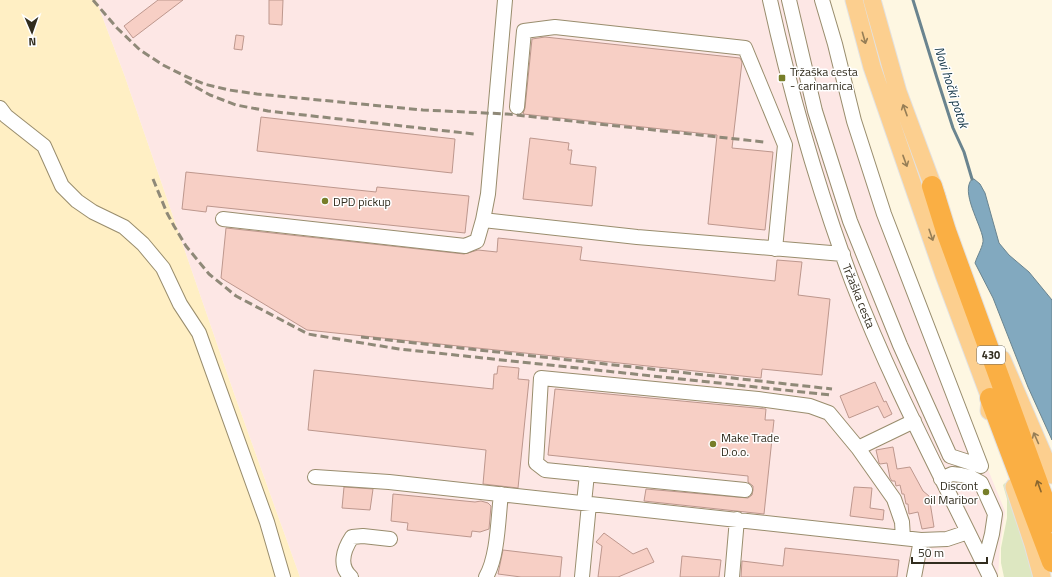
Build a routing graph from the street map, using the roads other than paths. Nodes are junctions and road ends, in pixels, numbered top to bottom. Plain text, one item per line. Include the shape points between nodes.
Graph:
1 (505, 0) edge
2 (770, 0) edge
3 (789, 0) edge
4 (822, 0) edge
5 (854, 0) edge
6 (872, 0) edge
7 (501, 35) junction
8 (524, 38) junction
9 (517, 107) dead end
10 (0, 108) edge
11 (932, 186) junction
12 (223, 219) dead end
13 (483, 220) junction
14 (775, 249) junction
15 (843, 254) junction
16 (905, 356) junction
17 (887, 363) junction
18 (990, 398) junction
19 (914, 421) junction
20 (858, 448) junction
21 (587, 474) junction
22 (1052, 475) edge
23 (315, 478) dead end
24 (941, 479) junction
25 (745, 490) dead end
26 (501, 494) junction
27 (587, 504) junction
28 (736, 519) junction
29 (1052, 522) edge
30 (968, 532) junction
31 (903, 538) junction
32 (390, 539) dead end
33 (921, 540) junction
34 (1052, 562) edge
35 (987, 571) edge
36 (284, 577) edge
37 (351, 577) edge
38 (486, 577) edge
39 (582, 577) edge
40 (732, 577) edge
41 (914, 577) edge
42 (1042, 577) edge

1 - 7 street
2 - 15 street, Tržaška cesta via 811,160
3 - 16 street via 815,111 850,221
4 - 16 street via 854,121 884,214 981,466 950,456
5 -> 18 main road, 430 via 874,72 944,275
11 -> 6 main road, 430 via 898,92
7 - 8 street
7 - 13 street via 488,194
8 - 9 street
8 - 14 street via 524,31 555,27 745,48 784,144
10 - 36 street via 6,116 44,146 62,186 77,201 124,227 143,244 163,268 180,304 199,334 267,522
22 -> 11 main road
29 -> 11 highway, 430
12 - 13 street via 465,246 477,241
13 - 14 street
14 - 15 street
15 - 17 street, Tržaška cesta
16 - 17 street
17 - 19 street, Tržaška cesta
18 - 34 highway, 430
18 - 42 main road via 989,414
19 - 20 street
19 - 24 street, Tržaška cesta
20 - 21 street via 829,413 810,406 541,378 536,463 545,470
20 - 31 street via 894,498 902,522
21 - 25 street
21 - 27 street
23 - 26 street via 389,482
24 - 30 street, Tržaška cesta
24 - 35 street via 952,474 961,474 982,483 995,514
26 - 27 street
26 - 38 street via 496,543
27 - 28 street
27 - 39 street
28 - 31 street
28 - 40 street
30 - 33 street via 947,539
30 - 35 street, Tržaška cesta
31 - 33 street
32 - 37 street via 352,537 346,546 343,561 345,572
33 - 41 street

